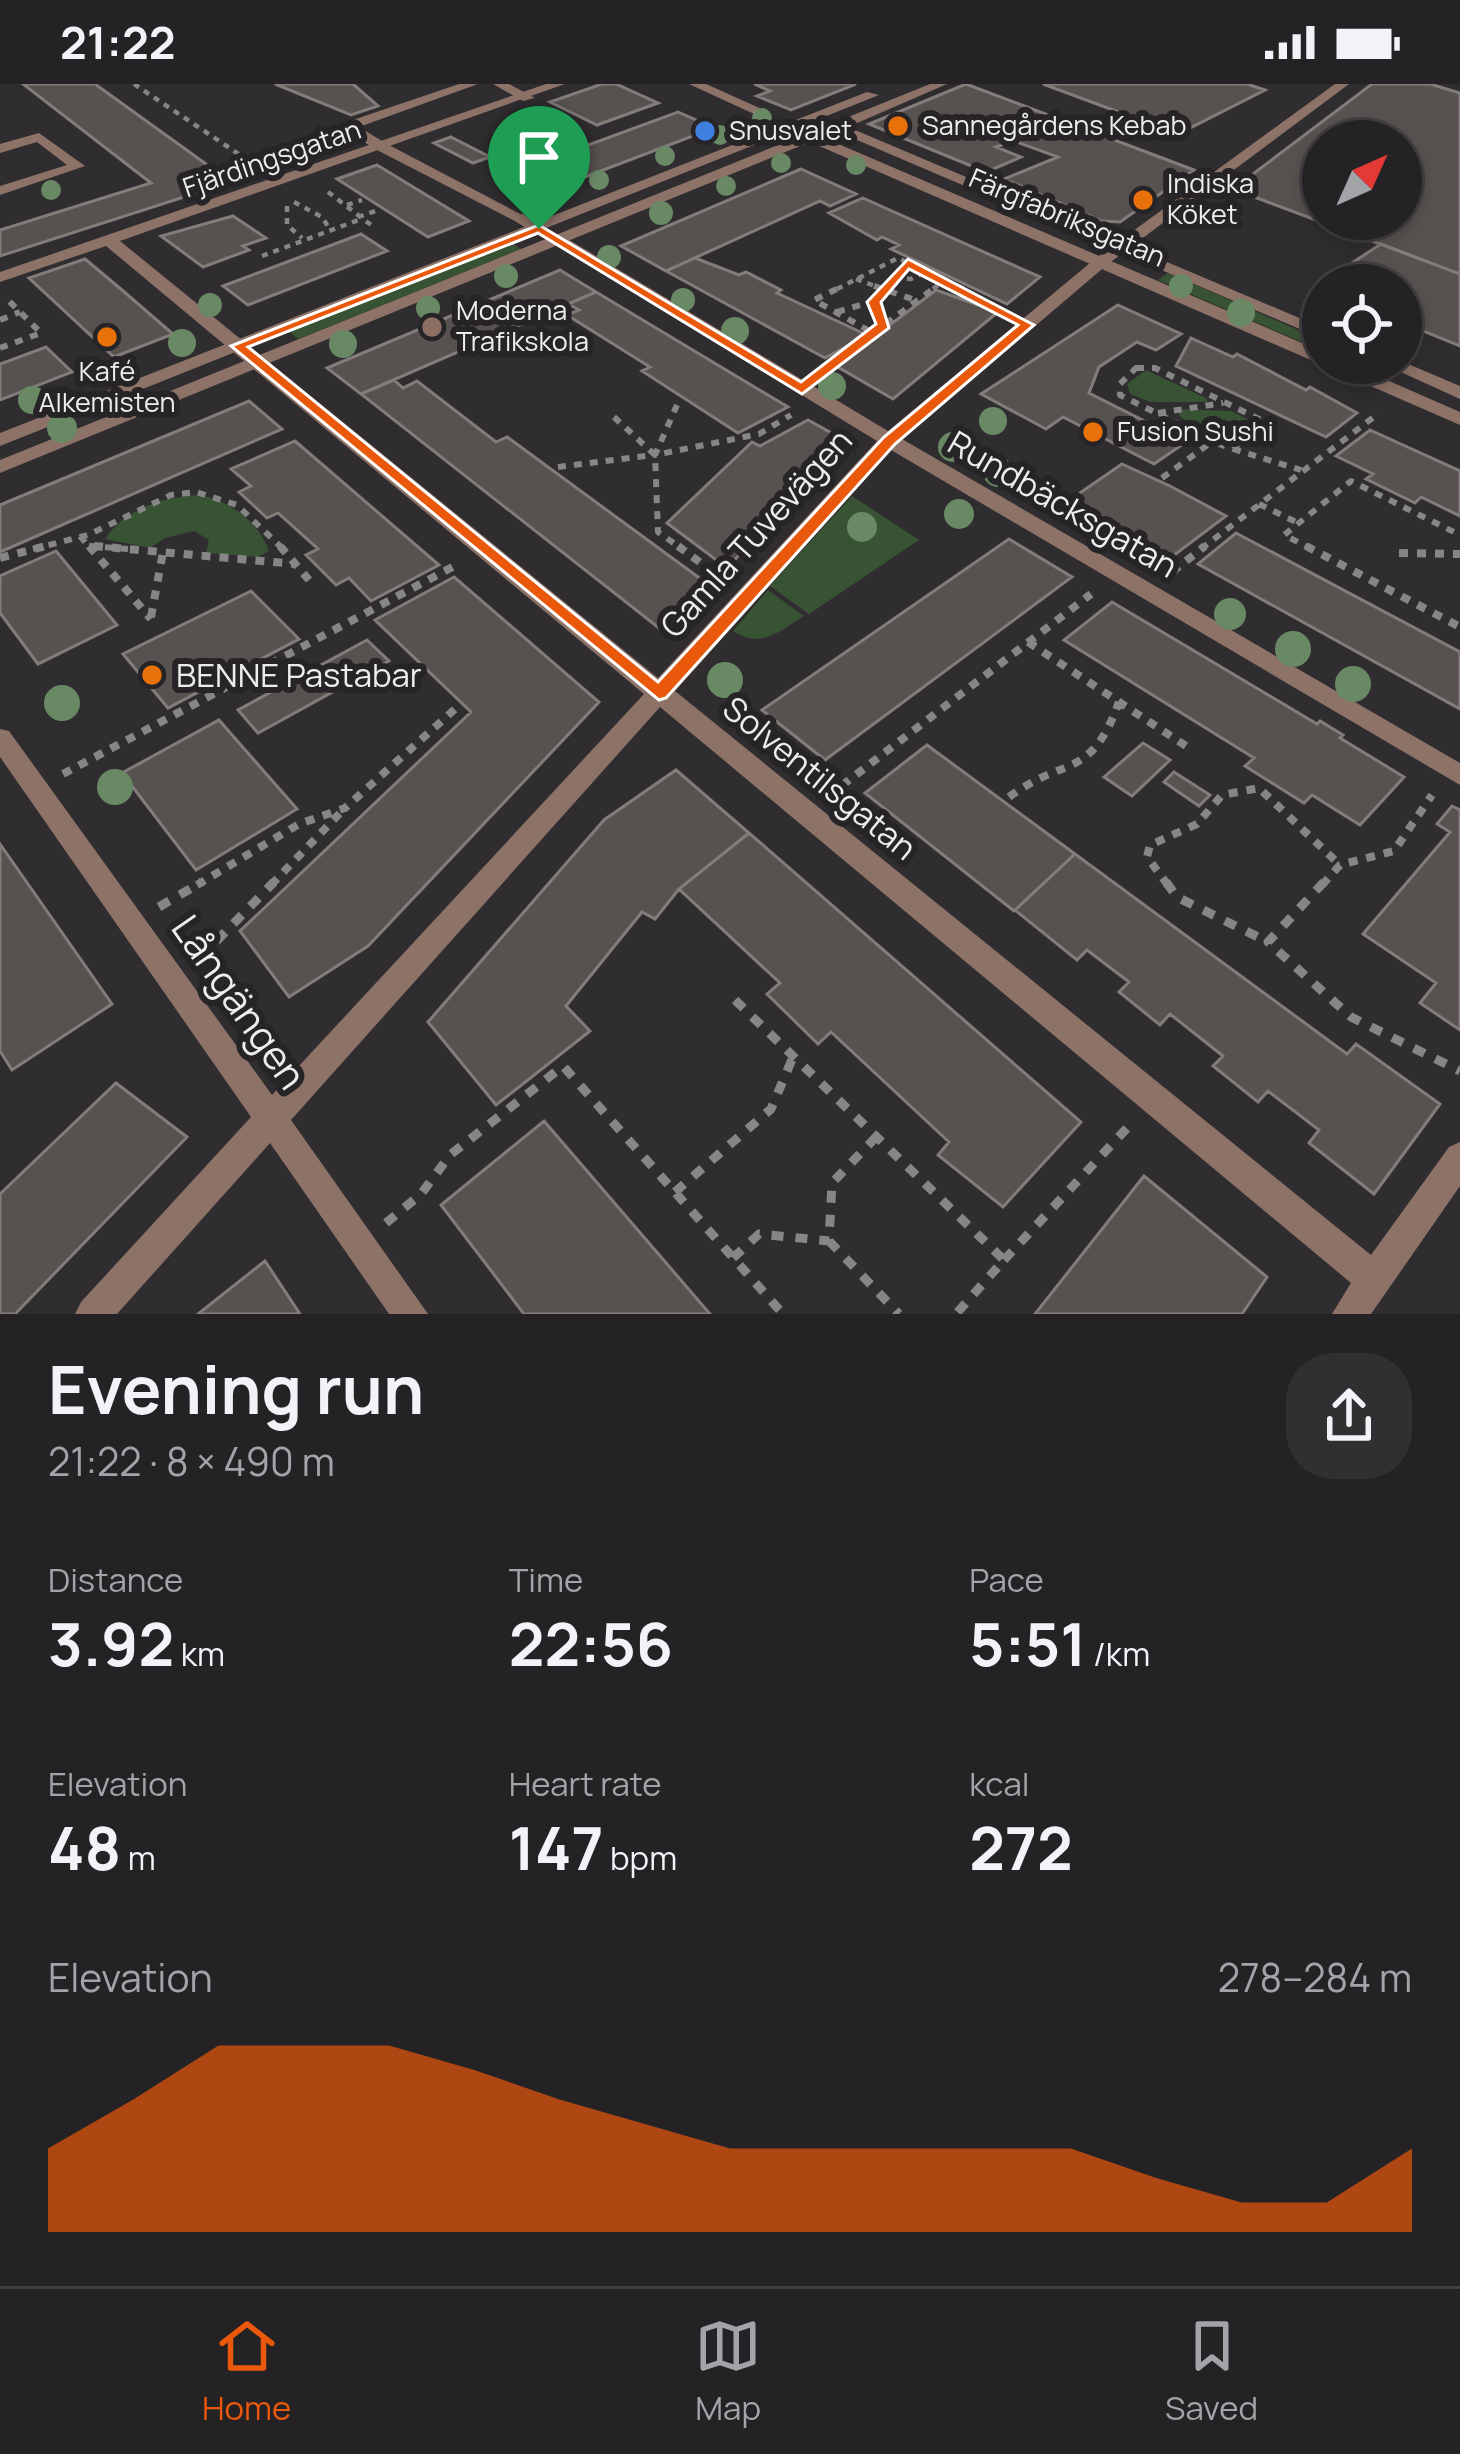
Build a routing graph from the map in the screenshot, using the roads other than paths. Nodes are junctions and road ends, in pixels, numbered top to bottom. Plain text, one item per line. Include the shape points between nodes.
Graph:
1 (472, 84) edge
2 (499, 84) edge
3 (559, 84) edge
4 (694, 84) edge
5 (903, 84) edge
6 (941, 84) edge
7 (1343, 84) edge
8 (528, 98) junction
9 (759, 111) dead end
10 (815, 118) junction
11 (837, 127) junction
12 (788, 129) junction
13 (811, 138) junction
14 (382, 147) junction
15 (0, 149) edge
16 (329, 150) dead end
17 (344, 160) junction
18 (0, 191) edge
19 (539, 229) junction
20 (109, 240) junction
21 (560, 241) junction
22 (1120, 247) junction
23 (1102, 261) junction
24 (0, 277) edge
25 (1302, 325) edge
26 (238, 346) junction
27 (1302, 349) edge
28 (257, 362) junction
29 (1422, 377) edge
30 (1381, 384) edge
31 (1460, 393) edge
32 (1460, 418) edge
33 (0, 440) edge
34 (890, 440) junction
35 (0, 467) edge
36 (659, 693) junction
37 (0, 738) edge
38 (1455, 772) edge
39 (270, 1118) junction
40 (1460, 1158) edge
41 (1374, 1280) junction
42 (93, 1314) edge
43 (410, 1314) edge
44 (1350, 1314) edge

1 - 14 street via 352,124
2 - 8 street
3 - 8 street, Fjärdingsgatan
4 - 9 street
5 - 10 street
6 - 11 street
7 - 22 street, Gamla Tuvevägen
8 - 14 street, Fjärdingsgatan
10 - 11 street, Färgfabriksgatan
10 - 12 street
11 - 13 street
11 - 22 street, Färgfabriksgatan
12 - 13 street, Färgfabriksgatan
12 - 19 street
13 - 21 street
13 - 23 street, Färgfabriksgatan
14 - 17 street, Fjärdingsgatan
14 - 19 street, Rundbäcksgatan
15 - 18 street via 38,137 78,166
16 - 17 street
17 - 20 street, Fjärdingsgatan
19 - 21 street, Rundbäcksgatan
19 - 26 street
20 - 24 street, Fjärdingsgatan
20 - 26 street, Solventilsgatan
21 - 28 street
21 - 34 street, Rundbäcksgatan
22 - 23 street, Gamla Tuvevägen
22 - 25 street, Färgfabriksgatan
23 - 27 street, Färgfabriksgatan
23 - 34 street, Gamla Tuvevägen
26 - 28 street, Solventilsgatan
26 - 33 street
28 - 35 street
28 - 36 street, Solventilsgatan
29 - 31 street
30 - 32 street
34 - 36 street, Gamla Tuvevägen
34 - 38 street, Rundbäcksgatan
36 - 39 street, Gamla Tuvevägen
36 - 41 street, Solventilsgatan
37 - 39 street, Långängen
39 - 42 street, Gamla Tuvevägen
39 - 43 street, Långängen
40 - 41 street
41 - 44 street

